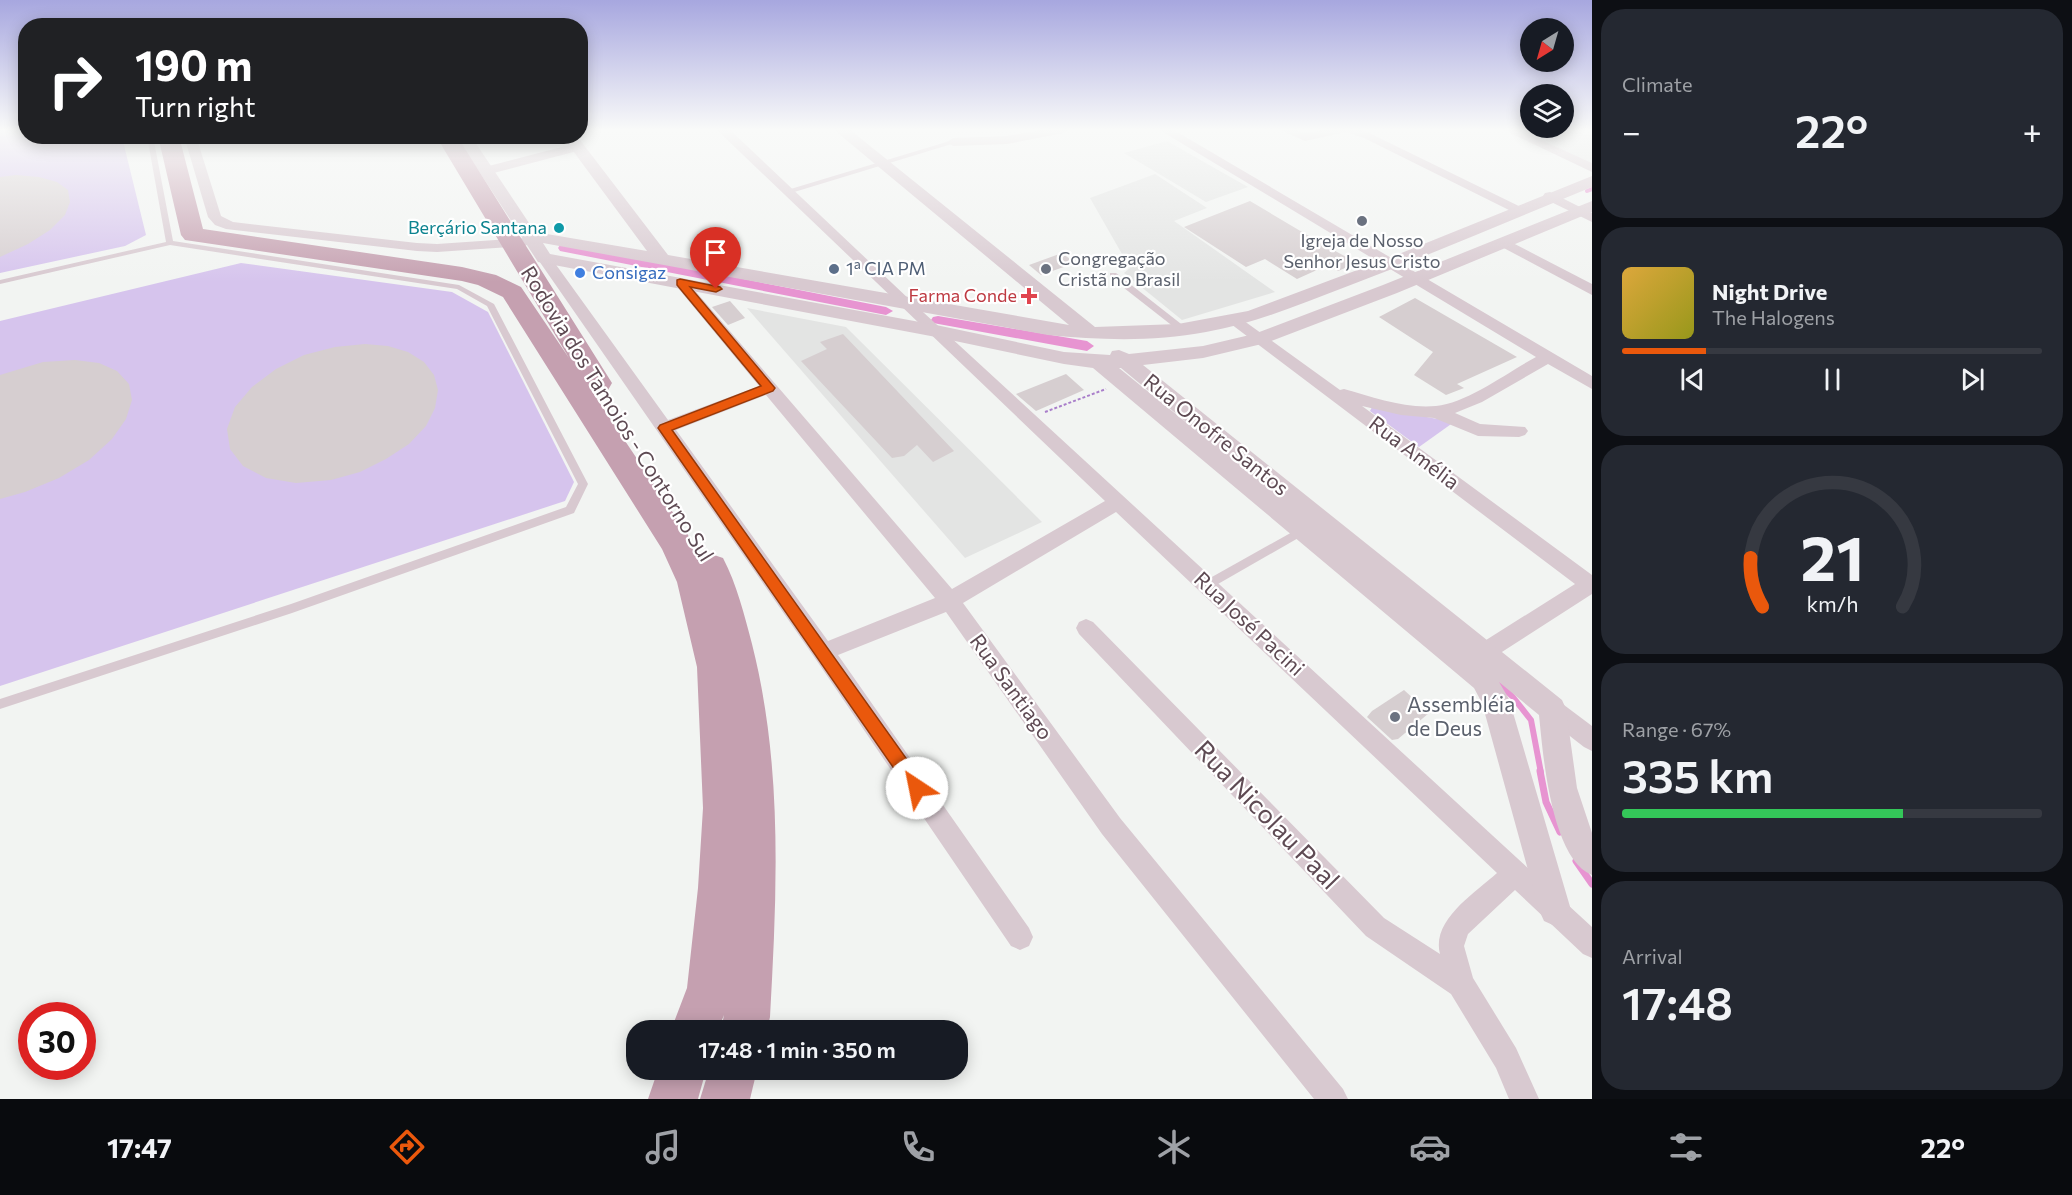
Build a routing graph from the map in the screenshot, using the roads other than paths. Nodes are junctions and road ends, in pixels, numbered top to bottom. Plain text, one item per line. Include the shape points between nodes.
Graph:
1 (158, 180) edge
2 (179, 180) edge
3 (204, 180) edge
4 (473, 180) edge
5 (492, 180) edge
6 (602, 180) edge
7 (777, 180) edge
8 (826, 180) edge
9 (904, 180) edge
10 (1250, 180) edge
11 (1460, 180) edge
12 (1592, 181) edge
13 (788, 191) junction
14 (1550, 196) junction
15 (1520, 210) junction
16 (1588, 212) edge
17 (170, 243) junction
18 (1505, 243) junction
19 (537, 245) junction
20 (663, 261) junction
21 (1390, 264) junction
22 (1113, 275) dead end
23 (1415, 279) junction
24 (0, 282) edge
25 (680, 282) junction
26 (1592, 290) edge
27 (906, 304) junction
28 (1235, 321) junction
29 (1182, 329) junction
30 (936, 331) junction
31 (1092, 334) junction
32 (1259, 339) junction
33 (1548, 357) junction
34 (1125, 372) junction
35 (1592, 383) edge
36 (769, 388) junction
37 (1327, 388) junction
38 (1437, 412) junction
39 (664, 428) junction
40 (1519, 430) dead end
41 (1118, 501) junction
42 (1304, 530) junction
43 (1207, 585) junction
44 (1591, 585) edge
45 (950, 602) junction
46 (1086, 628) dead end
47 (823, 652) junction
48 (1483, 653) junction
49 (0, 704) edge
50 (1552, 709) junction
51 (1592, 740) edge
52 (1592, 860) edge
53 (1515, 873) junction
54 (1555, 910) junction
55 (1020, 937) dead end
56 (1592, 945) edge
57 (1461, 984) junction
58 (699, 1020) edge
59 (746, 1020) edge
60 (679, 1080) edge
61 (730, 1080) edge
62 (1525, 1098) edge
63 (673, 1099) edge
64 (725, 1099) edge
65 (1333, 1099) edge

1 - 17 lane
2 - 58 highway, Rodovia dos Tamoios - Contorno Sul via 193,235 462,274 512,292 676,544 694,582 715,667 723,808 710,988
3 - 19 street via 215,217 231,226 417,248
4 - 59 highway, Rodovia dos Tamoios - Contorno Sul via 714,573 741,667 756,798 756,887
5 - 19 street
6 - 20 street
7 - 13 street, Rua José Pacini
8 - 13 lane
9 - 31 street, Rua Onofre Santos
10 - 21 street
11 - 15 street
12 - 14 street
13 - 27 street, Rua José Pacini
14 - 15 street
14 - 16 street
15 - 21 street
16 - 18 street
17 - 24 lane
17 - 49 lane via 459,288 490,304 583,484 570,510 292,608
18 - 23 street
18 - 26 street
19 - 20 street
19 - 25 street
19 - 39 street
20 - 27 street
21 - 23 street
21 - 28 street
22 - 29 lane
23 - 32 street
23 - 33 street
25 - 30 street
25 - 36 street, Rua Santiago
27 - 30 street, Rua José Pacini
27 - 31 street
28 - 29 street
28 - 32 street, Rua Amélia
29 - 31 street
30 - 34 street, Rua Onofre Santos via 1099,362
30 - 41 street, Rua José Pacini
31 - 34 street, Rua Onofre Santos
32 - 34 street
32 - 37 street, Rua Amélia
33 - 35 street
33 - 38 street via 1460,405
34 - 42 street, Rua Onofre Santos
34 - 48 street, Rua Onofre Santos
36 - 39 street
36 - 45 street, Rua Santiago
37 - 38 street via 1363,401
37 - 44 street, Rua Amélia
38 - 40 street via 1478,430
39 - 47 street
41 - 43 street, Rua José Pacini
41 - 45 street
42 - 43 lane
42 - 54 street, Rua Onofre Santos via 1483,680 1495,699
43 - 53 street, Rua José Pacini
44 - 48 street
45 - 47 street
45 - 65 street, Rua Santiago via 1111,826
46 - 57 street, Rua Nicolau Paal via 1375,927
47 - 55 street
48 - 50 street, Rua Onofre Santos
50 - 51 street, Rua Onofre Santos
50 - 52 street via 1567,803 1583,849
53 - 54 street, Rua José Pacini
53 - 57 street via 1458,926 1451,946
54 - 56 street, Rua José Pacini
57 - 62 street via 1506,1058
60 - 63 highway
61 - 64 highway

